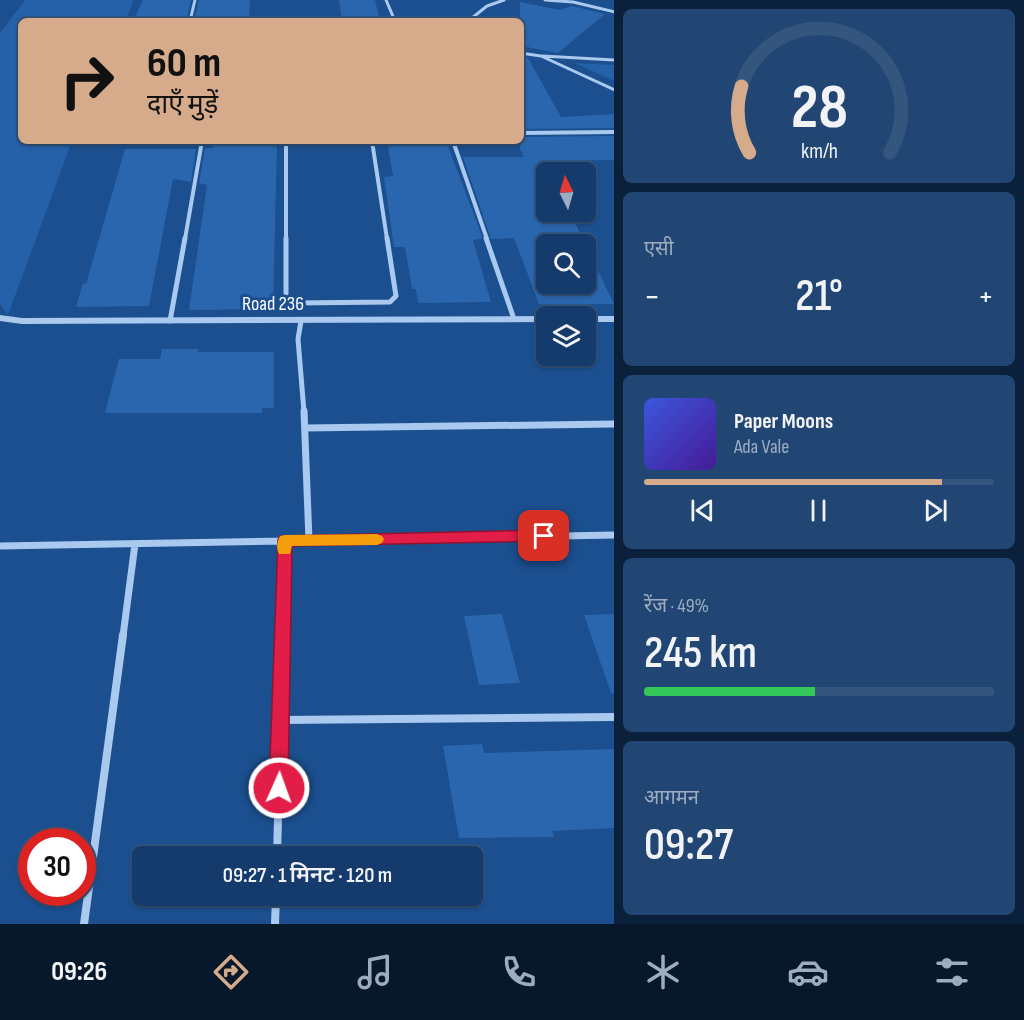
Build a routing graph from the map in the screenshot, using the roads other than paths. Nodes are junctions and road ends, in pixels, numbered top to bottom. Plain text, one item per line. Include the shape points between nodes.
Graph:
1 (195, 0) edge
2 (386, 0) edge
3 (504, 0) edge
4 (545, 0) edge
5 (578, 2) edge
6 (614, 12) edge
7 (191, 18) edge
8 (394, 18) edge
9 (472, 18) edge
10 (524, 53) edge
11 (538, 55) junction
12 (614, 60) edge
13 (614, 90) edge
14 (614, 132) edge
15 (524, 133) edge
16 (200, 144) edge
17 (286, 144) edge
18 (372, 144) edge
19 (454, 144) edge
20 (0, 318) edge
21 (536, 319) edge
22 (596, 319) edge
23 (614, 319) edge
24 (514, 320) junction
25 (170, 321) junction
26 (301, 321) junction
27 (614, 424) edge
28 (305, 428) junction
29 (614, 535) edge
30 (285, 540) junction
31 (309, 541) junction
32 (135, 544) junction
33 (0, 546) edge
34 (614, 717) edge
35 (280, 720) junction
36 (277, 846) edge
37 (276, 906) edge
38 (84, 924) edge
39 (275, 924) edge

1 - 7 street
2 - 8 street
3 - 9 street via 485,7
4 - 5 street
5 - 6 street
10 - 11 street
11 - 12 street
11 - 13 street
14 - 15 street
16 - 25 street
17 - 18 street via 286,300 295,303 390,302 396,296
19 - 24 street
20 - 25 street, Road 236
21 - 24 street, Road 236
22 - 23 street
24 - 26 street, Road 236
25 - 26 street, Road 236
26 - 28 street via 298,339
27 - 28 street
28 - 31 street
29 - 31 street
30 - 31 street
30 - 32 street
30 - 35 street
32 - 33 street
32 - 38 street
34 - 35 street
35 - 36 street
37 - 39 street

